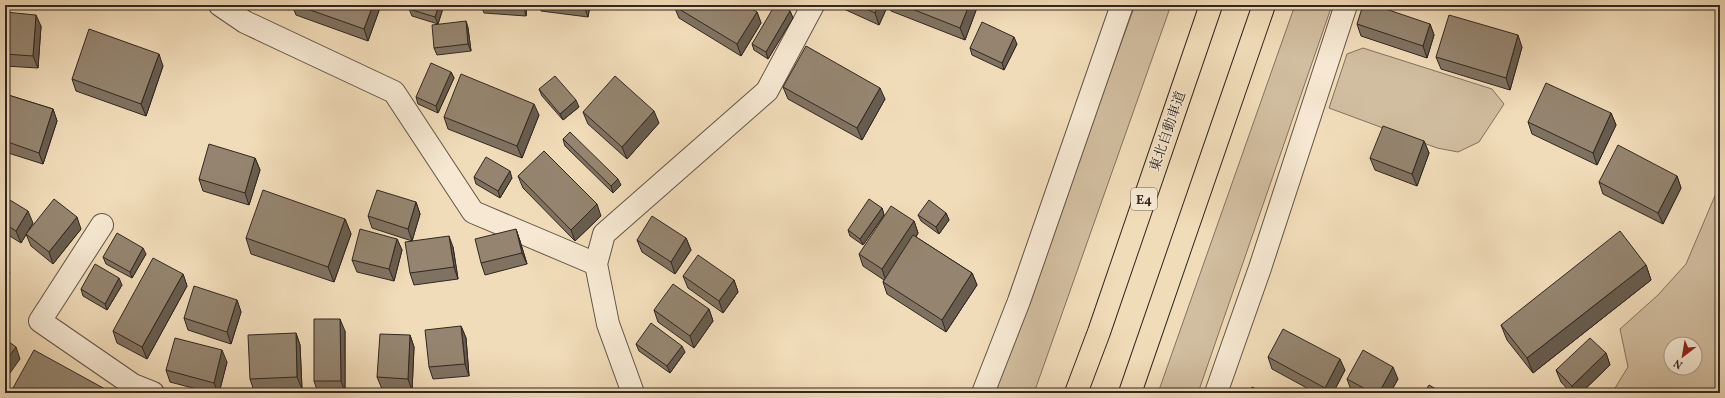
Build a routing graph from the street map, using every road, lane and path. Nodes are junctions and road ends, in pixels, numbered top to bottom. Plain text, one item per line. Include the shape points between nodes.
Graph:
1 (220, 5) edge
2 (813, 5) edge
3 (1122, 5) edge
4 (1211, 5) edge
5 (1264, 5) edge
6 (1346, 5) edge
7 (102, 225) dead end
8 (596, 264) junction
9 (153, 393) edge
10 (633, 393) edge
11 (983, 393) edge
12 (1076, 393) edge
13 (1130, 393) edge
14 (1216, 393) edge

1 - 8 street via 245,22 394,92 473,212
2 - 8 street via 766,91 604,234
3 - 11 street via 1019,301
4 - 12 highway, 東北自動車道 / E4
5 - 13 highway
6 - 14 street via 1260,268
7 - 9 street via 40,321 133,385
8 - 10 street via 608,324

